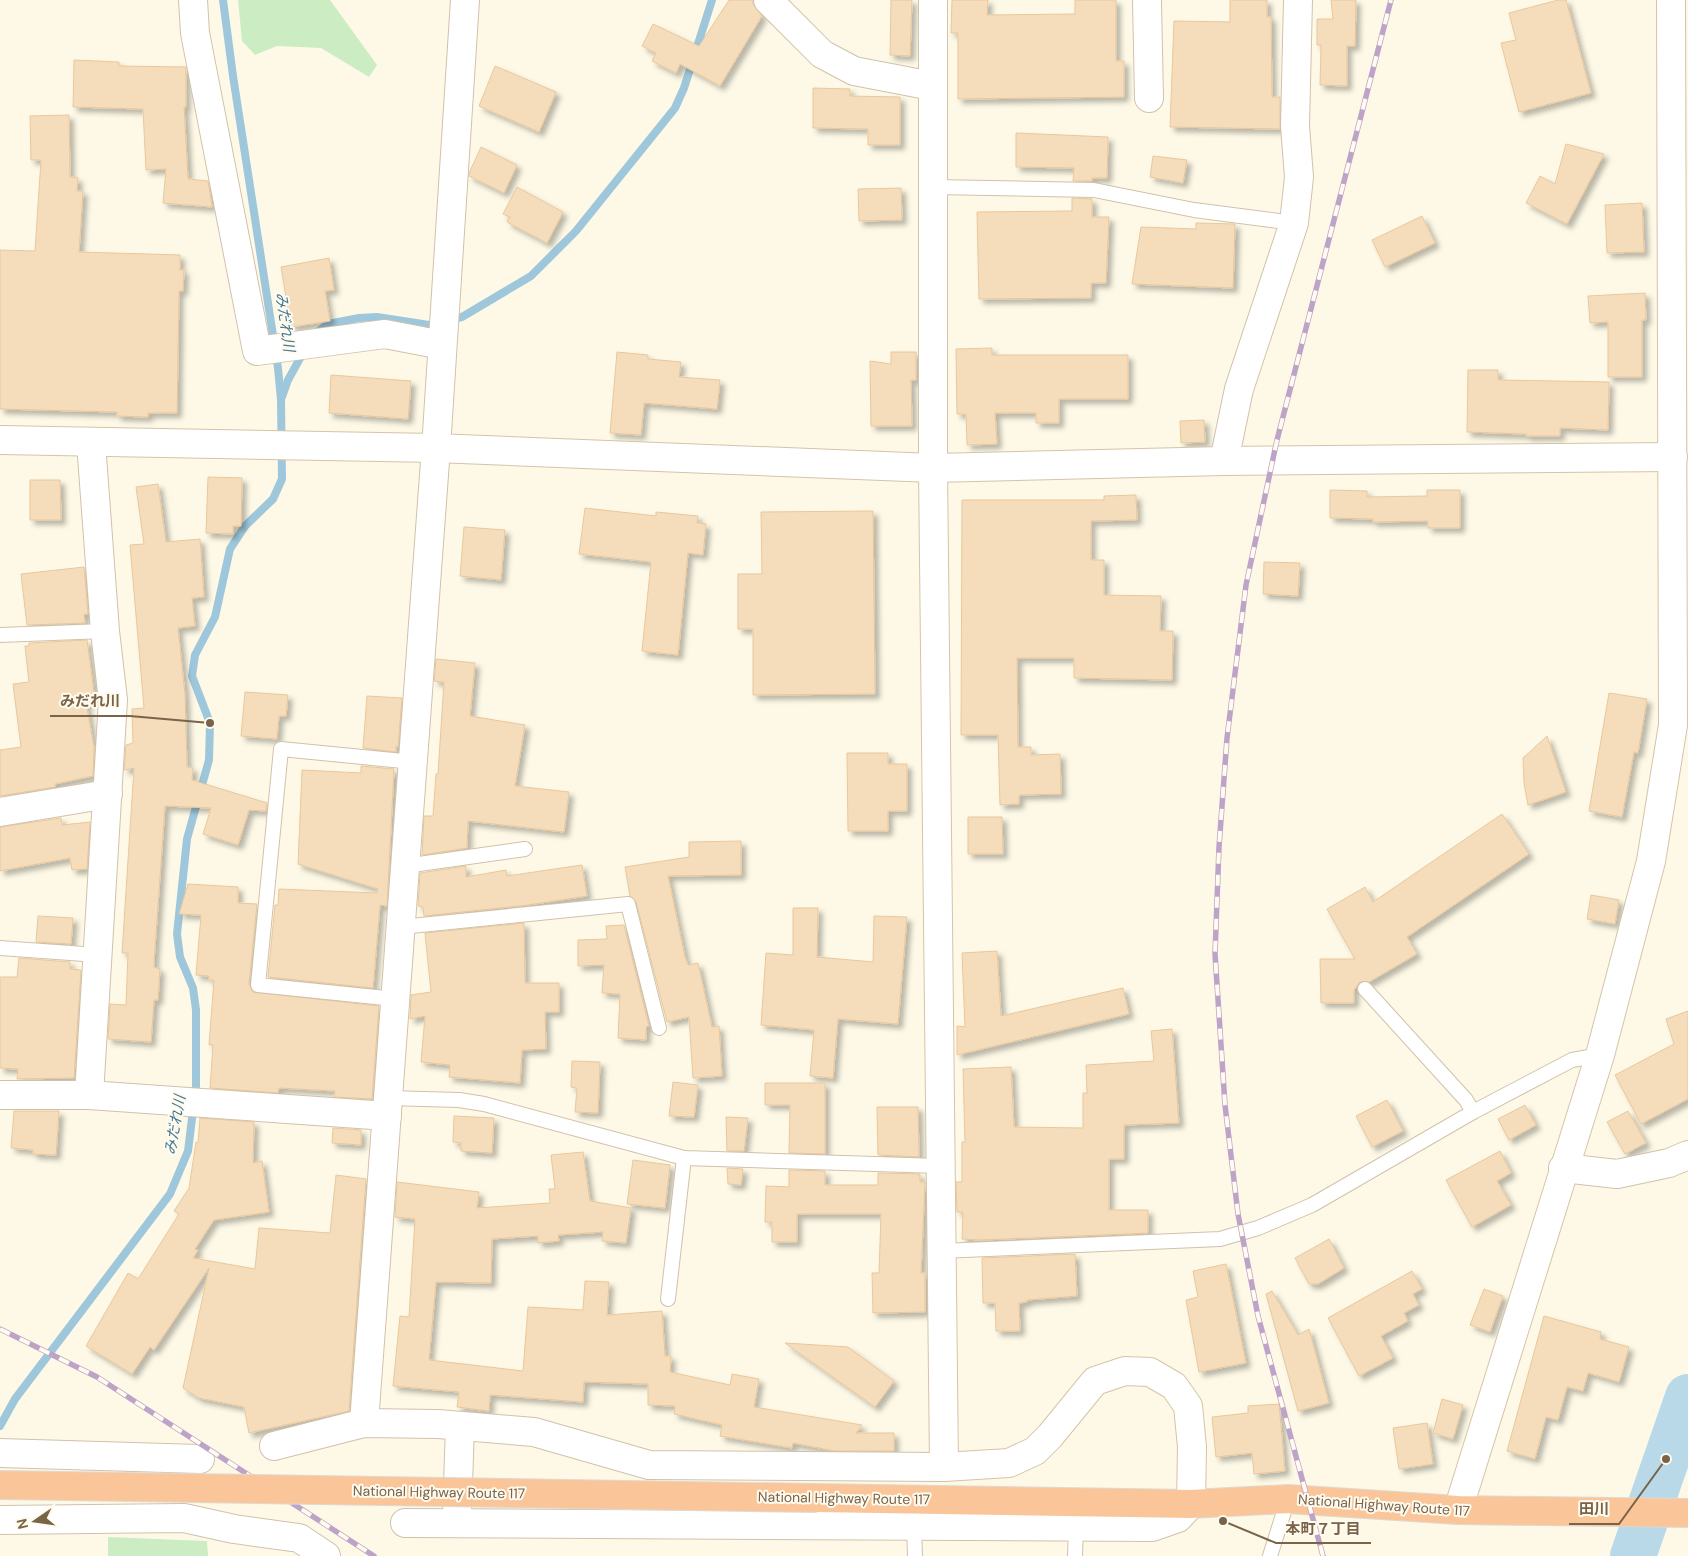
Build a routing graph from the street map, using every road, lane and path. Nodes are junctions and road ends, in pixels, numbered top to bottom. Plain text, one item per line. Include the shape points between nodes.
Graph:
1 (193, 0) edge
2 (465, 0) edge
3 (768, 0) edge
4 (933, 0) edge
5 (1147, 0) edge
6 (1298, 0) edge
7 (1671, 0) edge
8 (932, 86) junction
9 (1149, 98) dead end
10 (933, 187) junction
11 (1294, 223) junction
12 (442, 345) junction
13 (0, 440) edge
14 (91, 443) junction
15 (436, 448) junction
16 (1680, 457) edge
17 (1224, 461) junction
18 (933, 468) junction
19 (105, 631) junction
20 (0, 636) edge
21 (413, 762) junction
22 (108, 794) junction
23 (0, 812) edge
24 (525, 850) dead end
25 (405, 866) junction
26 (401, 927) junction
27 (0, 948) edge
28 (98, 955) junction
29 (1365, 989) dead end
30 (395, 999) junction
31 (659, 1028) dead end
32 (1600, 1055) junction
33 (0, 1094) edge
34 (89, 1095) junction
35 (387, 1107) junction
36 (1473, 1112) junction
37 (1688, 1154) edge
38 (684, 1158) junction
39 (940, 1166) junction
40 (1563, 1168) junction
41 (941, 1250) junction
42 (668, 1298) dead end
43 (364, 1423) junction
44 (460, 1426) junction
45 (274, 1446) dead end
46 (0, 1453) edge
47 (61, 1455) junction
48 (200, 1459) dead end
49 (944, 1467) junction
50 (0, 1485) edge
51 (1288, 1499) junction
52 (1191, 1504) junction
53 (1458, 1510) junction
54 (1688, 1513) edge
55 (64, 1518) junction
56 (0, 1520) edge
57 (405, 1523) dead end
58 (457, 1524) junction
59 (1076, 1527) junction
60 (914, 1528) junction
61 (298, 1547) edge
62 (326, 1556) edge
63 (915, 1556) edge
64 (1075, 1556) edge
65 (1270, 1556) edge

1 - 12 street via 195,33 257,351 385,334
2 - 12 street
3 - 8 street via 822,54 854,71
4 - 8 street
5 - 9 street
6 - 11 street via 1295,126 1299,176
7 - 16 street
8 - 10 street
10 - 11 lane via 1094,190 1194,210
10 - 18 street
11 - 17 street via 1239,389
12 - 15 street
13 - 14 street
14 - 15 street
14 - 19 street
15 - 18 street
15 - 21 street
16 - 17 street
16 - 32 street via 1673,725 1651,861
17 - 18 street
18 - 39 street
19 - 20 lane
19 - 22 street via 113,700
21 - 25 street
21 - 30 lane via 281,749 258,985
22 - 23 street
22 - 28 street
24 - 25 lane
25 - 26 street
26 - 30 street
26 - 31 lane via 628,904
27 - 28 lane
28 - 34 street
29 - 36 lane via 1466,1100
30 - 35 street
32 - 36 lane via 1572,1060
32 - 40 street
33 - 34 street
34 - 35 street
35 - 38 lane via 459,1100 484,1104
35 - 43 street
36 - 41 lane via 1312,1205 1258,1228 1220,1239
37 - 40 street via 1669,1163 1618,1174
38 - 39 lane
38 - 42 lane
39 - 41 street
40 - 53 street
41 - 49 street
43 - 44 street
43 - 45 street
44 - 49 street via 534,1432 649,1465
44 - 58 street
46 - 47 street
47 - 48 street
47 - 55 street
49 - 52 street via 1009,1464 1035,1451 1095,1381 1125,1371 1150,1372 1174,1386 1188,1406 1192,1447
50 - 52 highway, National Highway Route 117, bridge
51 - 52 highway, National Highway Route 117
51 - 53 highway, National Highway Route 117
51 - 65 lane
52 - 59 street via 1178,1518 1152,1527
53 - 54 highway, National Highway Route 117
55 - 56 street
55 - 61 street via 184,1518
57 - 58 street
58 - 60 street
59 - 60 street
59 - 64 lane
60 - 63 lane
61 - 62 street

